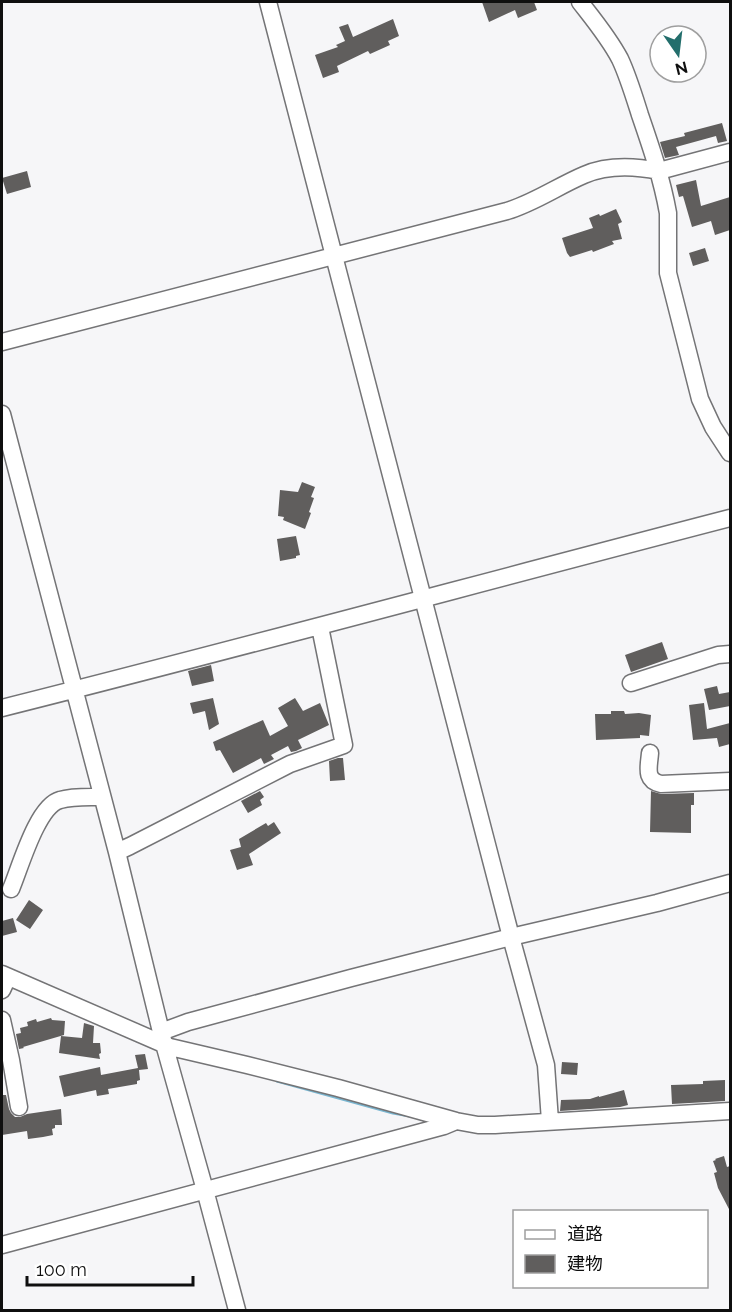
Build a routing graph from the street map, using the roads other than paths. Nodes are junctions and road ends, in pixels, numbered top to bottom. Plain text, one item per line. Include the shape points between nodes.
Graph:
1 (268, 2) edge
2 (580, 2) edge
3 (730, 152) edge
4 (658, 171) junction
5 (333, 256) junction
6 (2, 342) edge
7 (2, 414) edge
8 (730, 453) edge
9 (730, 518) edge
10 (422, 598) junction
11 (320, 627) junction
12 (730, 654) edge
13 (631, 683) dead end
14 (74, 690) junction
15 (2, 708) edge
16 (650, 753) dead end
17 (730, 781) edge
18 (102, 797) junction
19 (117, 852) junction
20 (730, 883) edge
21 (11, 889) dead end
22 (511, 937) junction
23 (4, 980) edge
24 (2, 1020) edge
25 (163, 1038) junction
26 (19, 1107) dead end
27 (730, 1111) edge
28 (456, 1121) junction
29 (550, 1121) junction
30 (205, 1190) junction
31 (2, 1245) edge
32 (237, 1311) edge

1 - 5 street
2 - 4 street via 620,58
3 - 4 street
4 - 5 street via 610,168 585,175 522,207
4 - 8 street via 668,213 668,273 700,399
5 - 6 street
5 - 10 street
7 - 14 street
9 - 10 street
10 - 11 street
10 - 22 street
11 - 14 street
11 - 19 street via 344,745 290,764
12 - 13 street
14 - 15 street
14 - 18 street
16 - 17 street via 649,775 656,783
18 - 19 street
18 - 21 street via 59,800 48,807 36,826
19 - 25 street
20 - 22 street
22 - 25 street via 198,1019
22 - 29 street via 546,1065
23 - 25 street
24 - 26 street
25 - 28 street via 170,1047
25 - 30 street
27 - 29 street
28 - 29 street via 486,1125
28 - 30 street
30 - 31 street
30 - 32 street

